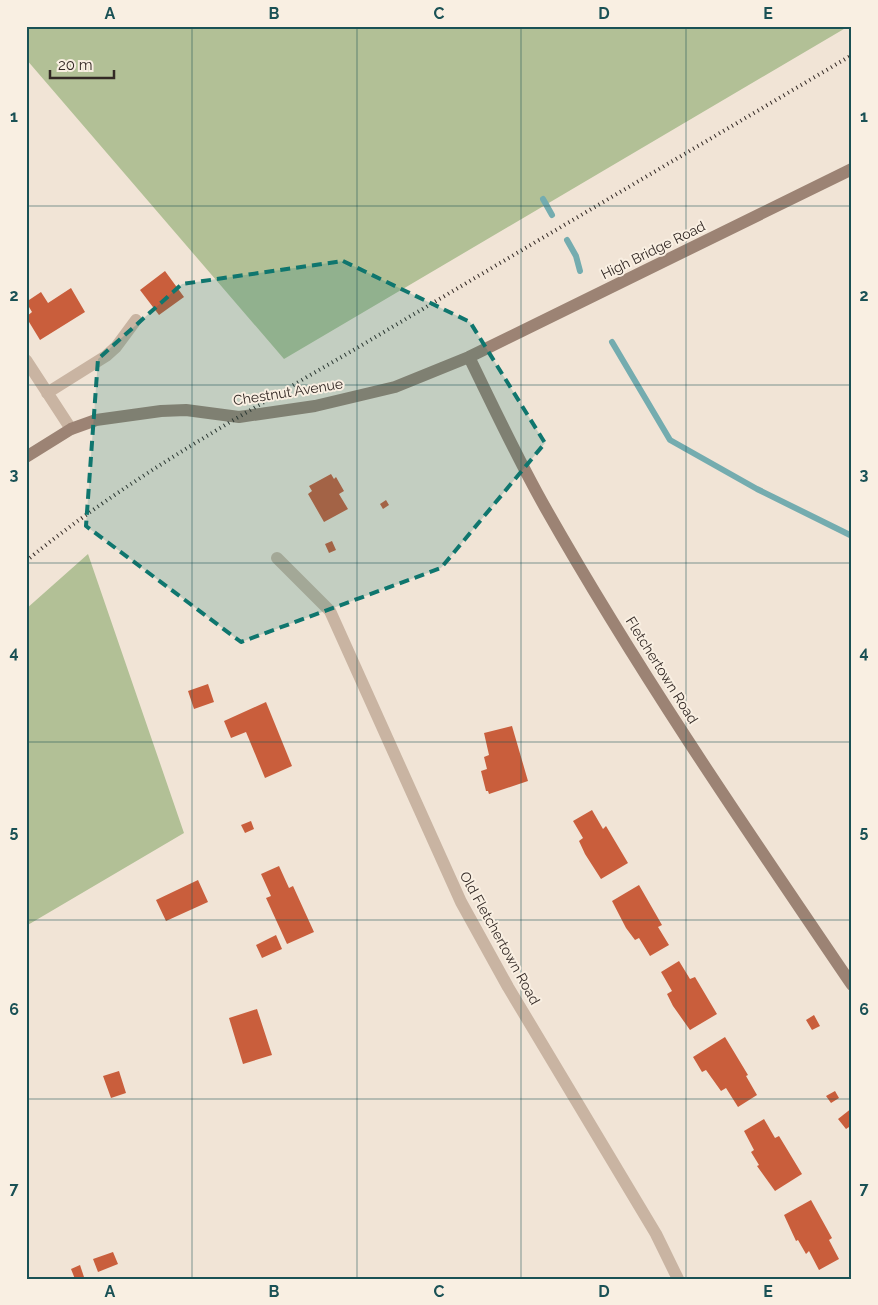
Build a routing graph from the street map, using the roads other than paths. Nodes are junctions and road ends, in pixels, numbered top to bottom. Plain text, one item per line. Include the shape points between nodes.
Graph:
1 (852, 169) edge
2 (136, 320) dead end
3 (468, 358) junction
4 (26, 360) edge
5 (48, 393) junction
6 (71, 429) junction
7 (26, 456) edge
8 (276, 558) dead end
9 (852, 985) edge
10 (678, 1279) edge

1 - 3 street, High Bridge Road
2 - 5 street via 116,348
3 - 6 street, Chestnut Avenue via 395,387 315,406 240,418 186,410 161,410 96,420
3 - 9 street, Fletchertown Road via 545,507 599,599 732,810
4 - 5 street
5 - 6 street
6 - 7 street, Chestnut Avenue
8 - 10 street, Old Fletchertown Road via 330,611 461,902 656,1234

